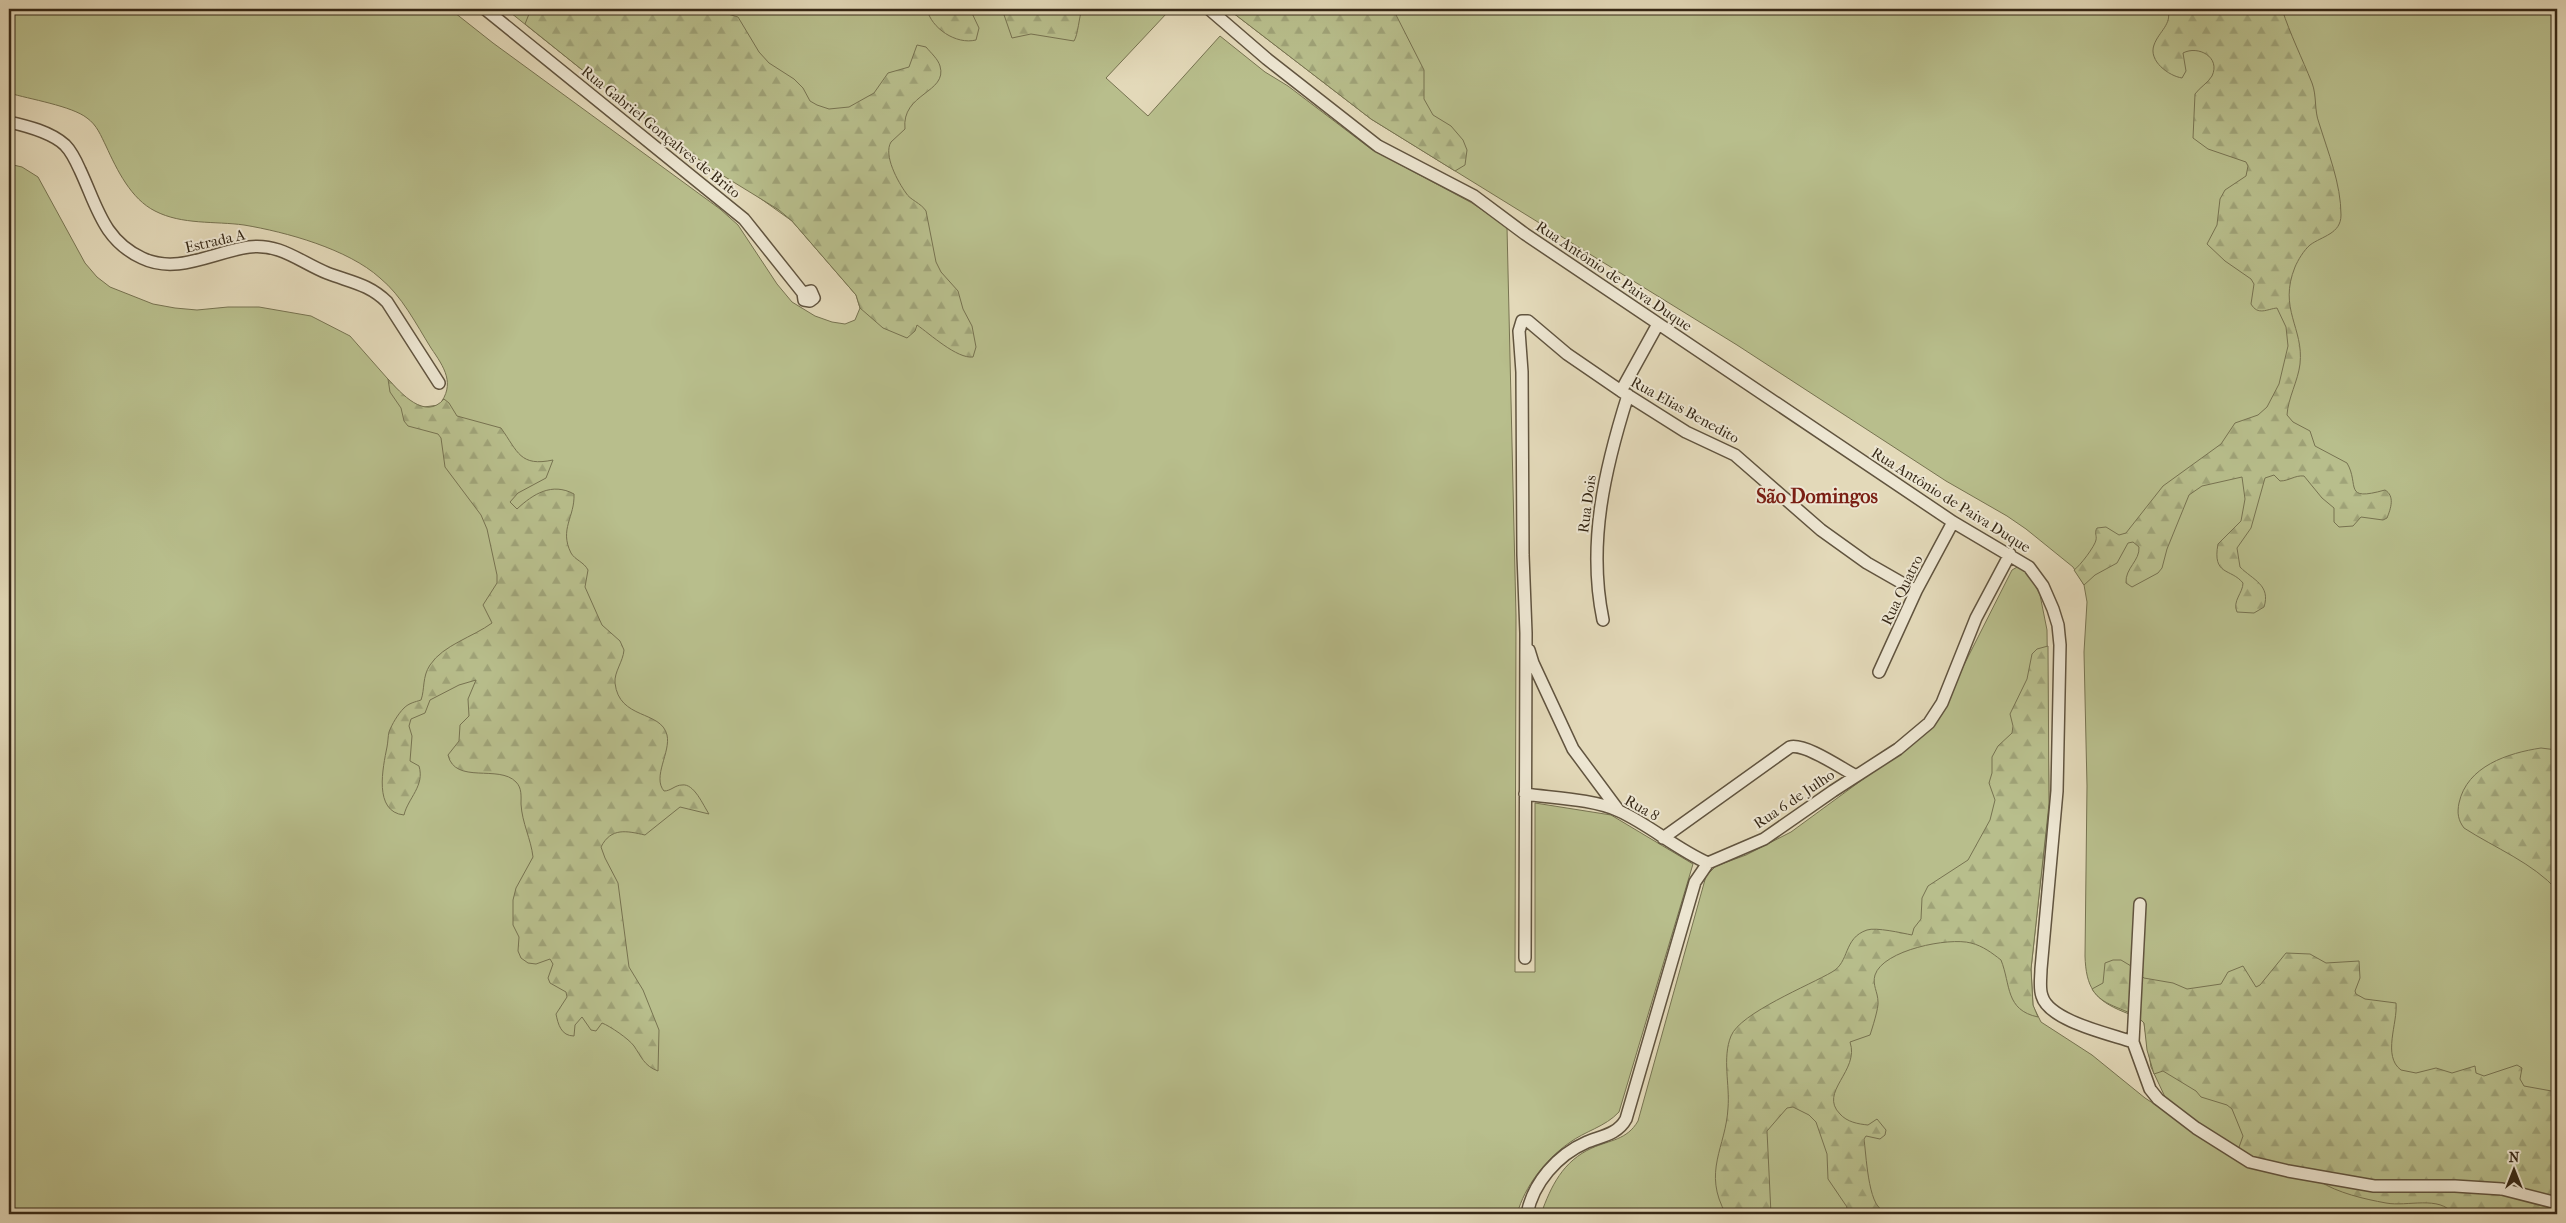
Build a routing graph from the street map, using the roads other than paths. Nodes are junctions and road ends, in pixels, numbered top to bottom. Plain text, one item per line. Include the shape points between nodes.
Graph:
1 (486, 9) edge
2 (1209, 9) edge
3 (9, 122) edge
4 (803, 293) dead end
5 (1658, 324) junction
6 (439, 383) dead end
7 (1624, 393) junction
8 (1953, 522) junction
9 (2010, 554) junction
10 (1916, 591) junction
11 (1603, 620) dead end
12 (1526, 633) junction
13 (1880, 672) dead end
14 (1856, 776) junction
15 (1525, 794) junction
16 (1619, 811) junction
17 (1663, 838) junction
18 (1708, 863) junction
19 (2140, 904) dead end
20 (1525, 958) dead end
21 (2133, 1042) junction
22 (2557, 1203) edge
23 (1527, 1214) edge

1 - 4 street, Rua Gabriel Gonçalves de Brito via 744,218
2 - 5 street, Rua Antônio de Paiva Duque via 1378,146 1474,196
3 - 6 street, Estrada A via 45,133 67,147 104,226 135,255 155,262 177,264 251,247 281,250 367,286 387,302
5 - 7 street, Rua Dois
5 - 8 street, Rua Antônio de Paiva Duque
7 - 10 street, Rua Elias Benedito via 1678,427 1735,455 1821,530 1867,563
7 - 11 street, Rua Dois via 1599,513 1596,579
7 - 12 street, Rua Elias Benedito via 1567,354 1535,327 1524,320 1520,324
8 - 9 street, Rua Antônio de Paiva Duque
8 - 10 street, Rua Quatro
9 - 14 street, Rua 6 de Julho via 1976,618 1942,703 1929,723 1906,744
9 - 21 street, Rua Antônio de Paiva Duque via 2037,576 2060,633 2057,791 2041,969 2042,997 2050,1008 2065,1018
10 - 13 street, Rua Quatro
12 - 15 street
12 - 16 street via 1533,663 1560,725 1573,749
14 - 17 street via 1801,746 1790,746
14 - 18 street, Rua 6 de Julho via 1764,839
15 - 16 street, Rua 8
15 - 20 street
16 - 17 street, Rua 8
17 - 18 street, Rua 8
18 - 23 street via 1695,882 1626,1119 1616,1130 1585,1143 1550,1170 1534,1190
19 - 21 street
21 - 22 street via 2150,1089 2158,1099 2250,1162 2324,1179 2374,1186 2502,1189

